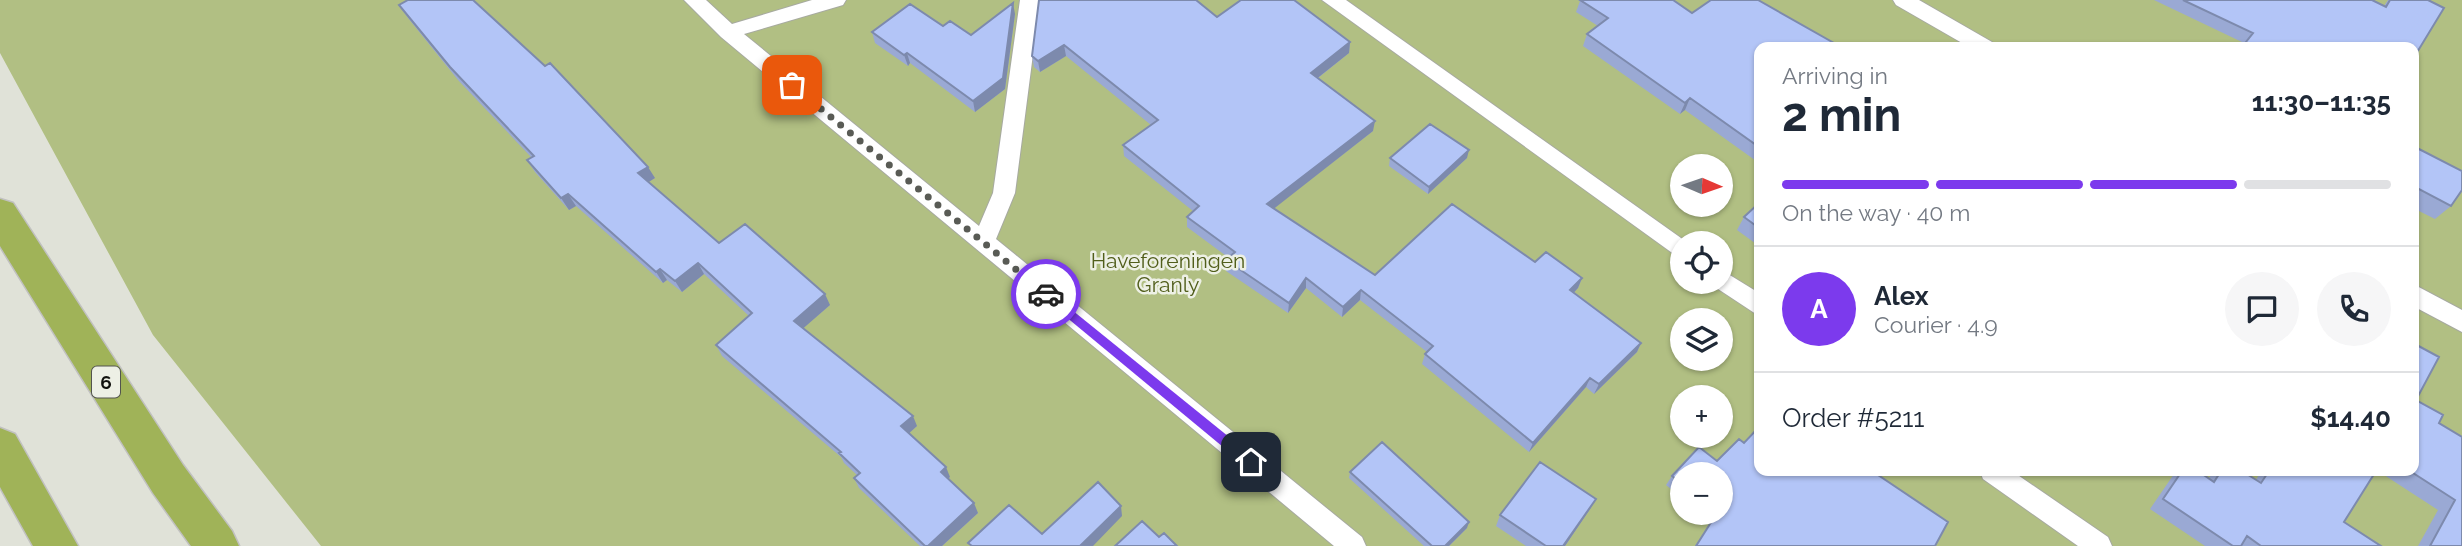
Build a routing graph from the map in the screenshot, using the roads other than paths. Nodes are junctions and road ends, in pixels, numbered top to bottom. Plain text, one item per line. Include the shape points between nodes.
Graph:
1 (694, 0) edge
2 (836, 0) edge
3 (1030, 0) edge
4 (1332, 0) edge
5 (1903, 0) edge
6 (728, 32) junction
7 (1976, 42) edge
8 (0, 214) edge
9 (984, 242) junction
10 (1670, 242) edge
11 (1733, 287) edge
12 (2419, 297) edge
13 (1754, 302) edge
14 (2462, 322) edge
15 (0, 447) edge
16 (1999, 476) edge
17 (56, 546) edge
18 (217, 546) edge
19 (1353, 546) edge
20 (2099, 546) edge

1 - 6 lane
2 - 6 lane
3 - 9 lane via 1004,192
4 - 10 lane
5 - 7 lane
6 - 9 lane
8 - 18 highway, 6 via 168,479
9 - 19 lane
11 - 13 lane
12 - 14 lane
15 - 17 highway
16 - 20 lane

